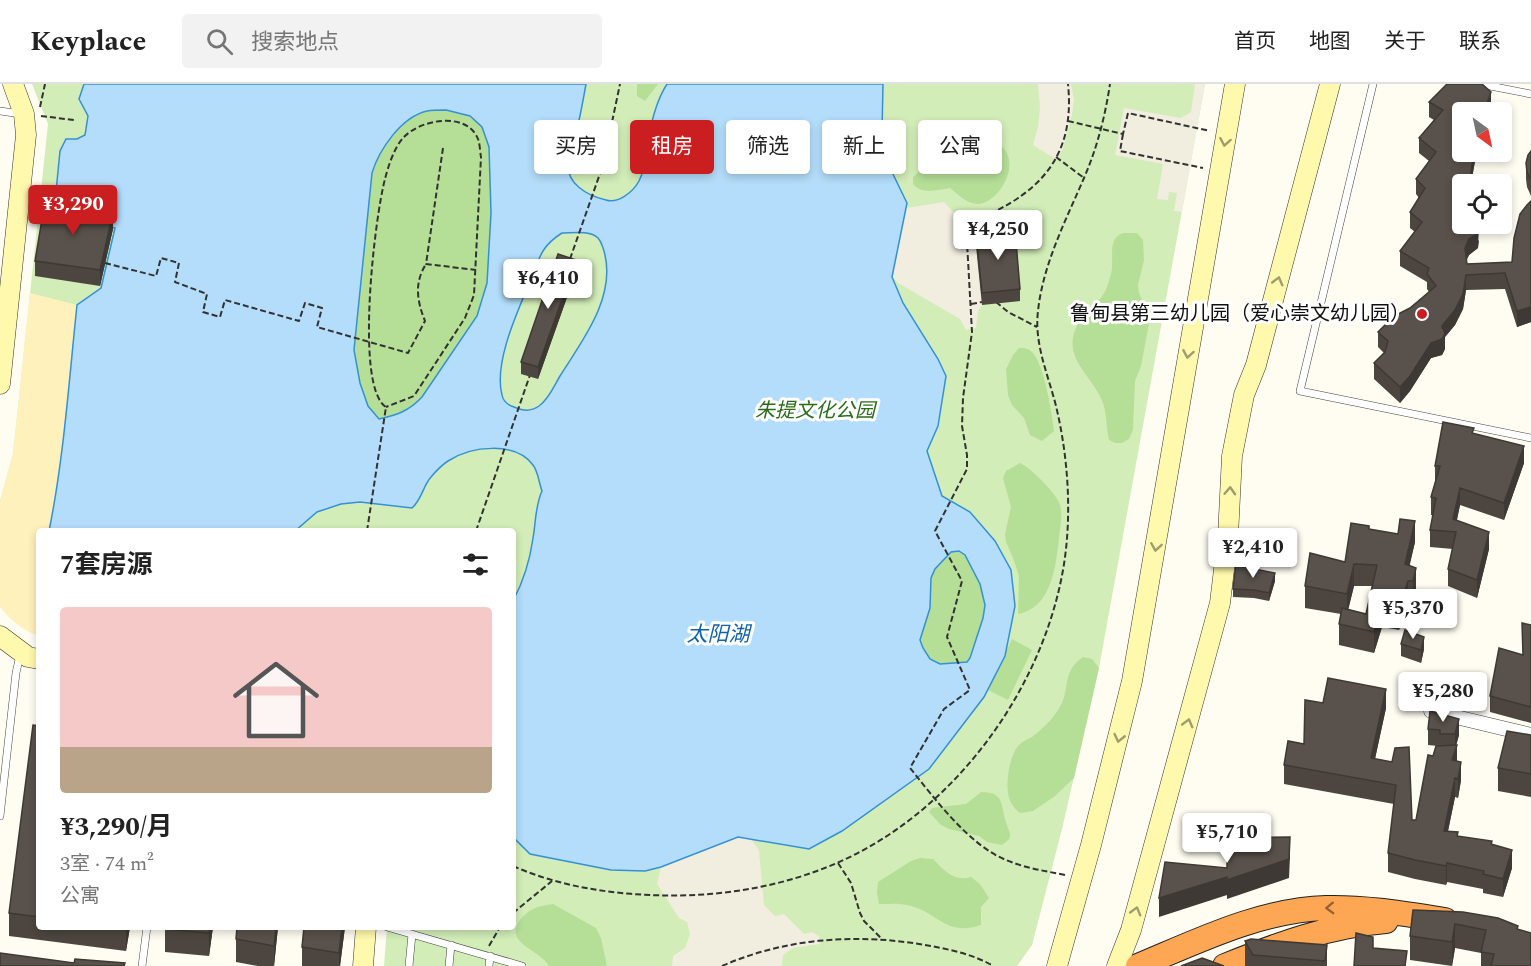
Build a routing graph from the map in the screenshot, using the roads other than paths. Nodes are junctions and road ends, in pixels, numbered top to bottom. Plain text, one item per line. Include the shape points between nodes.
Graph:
1 (13, 84) edge
2 (1235, 84) edge
3 (1330, 84) edge
4 (1373, 84) edge
5 (1480, 84) edge
6 (1511, 87) edge
7 (1531, 94) edge
8 (0, 111) edge
9 (24, 114) junction
10 (2, 349) edge
11 (0, 384) edge
12 (1531, 438) edge
13 (0, 636) edge
14 (30, 656) edge
15 (1431, 711) edge
16 (1531, 735) edge
17 (0, 816) edge
18 (147, 930) edge
19 (366, 930) edge
20 (398, 930) edge
21 (412, 934) junction
22 (451, 945) junction
23 (488, 955) junction
24 (142, 966) edge
25 (363, 966) edge
26 (409, 966) edge
27 (449, 966) edge
28 (489, 966) edge
29 (522, 966) edge
30 (1057, 966) edge
31 (1117, 966) edge
32 (1138, 966) edge
33 (1225, 966) edge

1 - 9 main road
2 -> 30 main road via 1134,670 1115,755
31 -> 3 main road via 1131,930 1220,603 1238,420
4 - 12 lane via 1300,391
5 - 6 lane
6 - 7 lane
8 - 9 lane
9 - 10 main road via 26,135
10 - 11 main road
13 - 14 main road
14 - 17 lane via 16,674
15 - 16 street
18 - 24 lane
19 - 25 main road
20 - 21 lane
21 - 22 lane
21 - 26 lane
22 - 23 lane
22 - 27 lane
23 - 28 lane
23 - 29 lane
33 -> 32 highway via 1295,940 1349,926 1397,920 1456,921 1346,908 1302,910 1230,928

